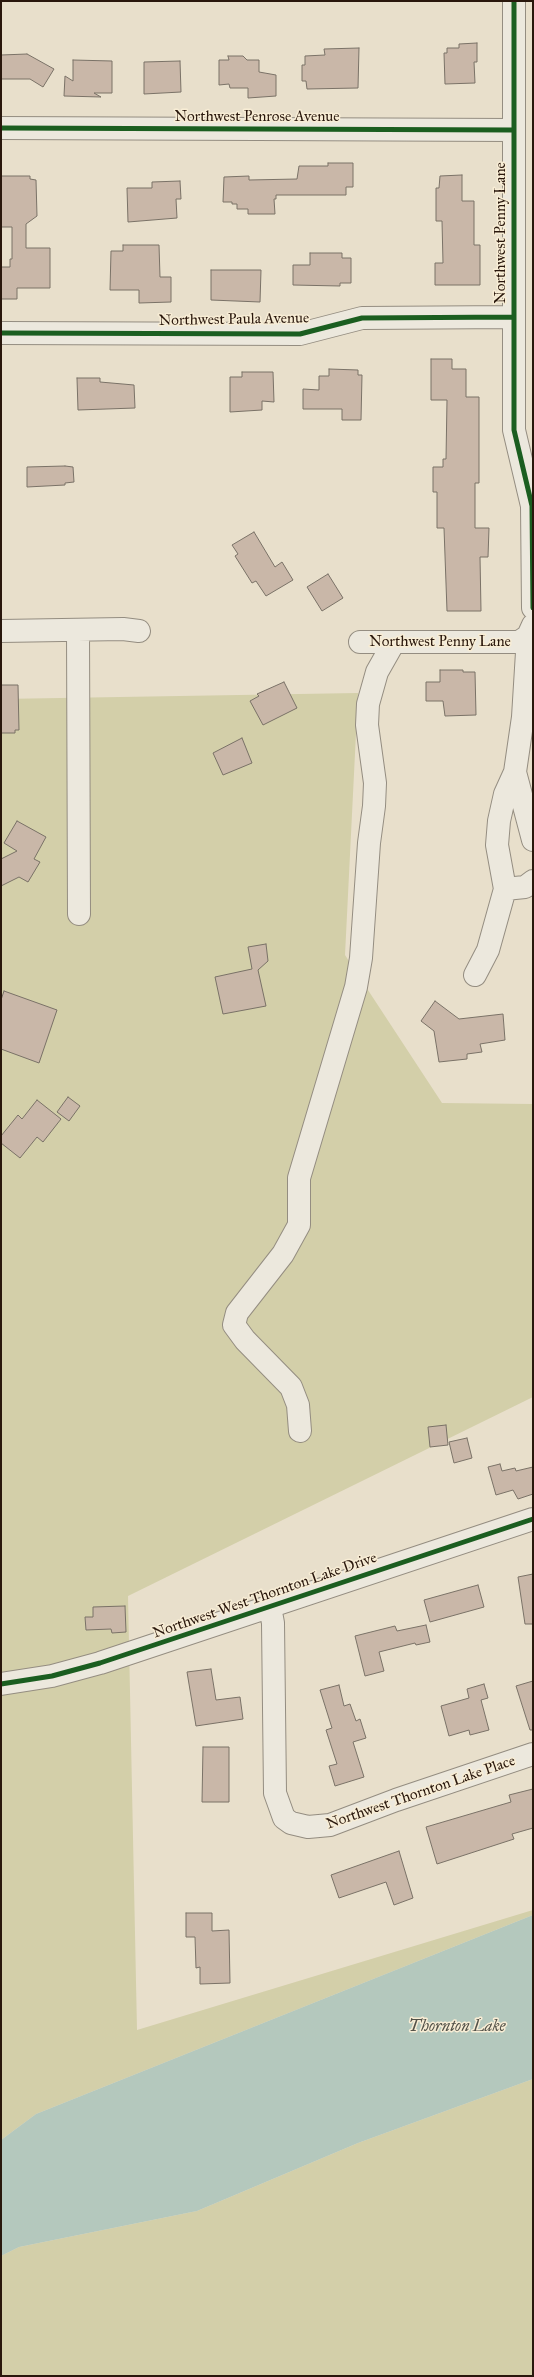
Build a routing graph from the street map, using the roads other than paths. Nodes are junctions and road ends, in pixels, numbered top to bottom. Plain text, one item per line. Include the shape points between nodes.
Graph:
1 (514, 1) edge
2 (1, 128) edge
3 (513, 130) junction
4 (513, 317) junction
5 (1, 333) edge
6 (533, 608) edge
7 (531, 630) edge
8 (1, 631) edge
9 (78, 631) junction
10 (138, 631) dead end
11 (360, 642) dead end
12 (394, 642) junction
13 (515, 772) junction
14 (533, 840) edge
15 (533, 882) edge
16 (505, 889) junction
17 (79, 914) dead end
18 (475, 975) dead end
19 (300, 1431) dead end
20 (533, 1519) edge
21 (270, 1607) junction
22 (1, 1684) edge
23 (533, 1754) edge

1 - 3 street, Northwest Penny Lane
2 - 3 street, Northwest Penrose Avenue
3 - 4 street, Northwest Penny Lane
4 - 5 street, Northwest Paula Avenue via 362,318 300,334
4 - 6 street, Northwest Penny Lane via 514,430 532,506
7 - 12 street, Northwest Penny Lane via 519,642
7 - 13 street
8 - 9 street
9 - 10 street
9 - 17 street
11 - 12 street, Northwest Penny Lane
12 - 19 street via 377,672 368,704 375,783 361,958 356,987 299,1178 299,1225 283,1254 237,1312 234,1325 245,1340 291,1387 298,1405
13 - 14 street
13 - 16 street via 505,794 499,820 497,845
15 - 16 street
16 - 18 street via 488,950
20 - 21 street, Northwest West Thornton Lake Drive
21 - 22 street, Northwest West Thornton Lake Drive via 100,1663 52,1676
21 - 23 street, Northwest Thornton Lake Place via 273,1623 275,1794 284,1818 291,1823 308,1828 330,1825

